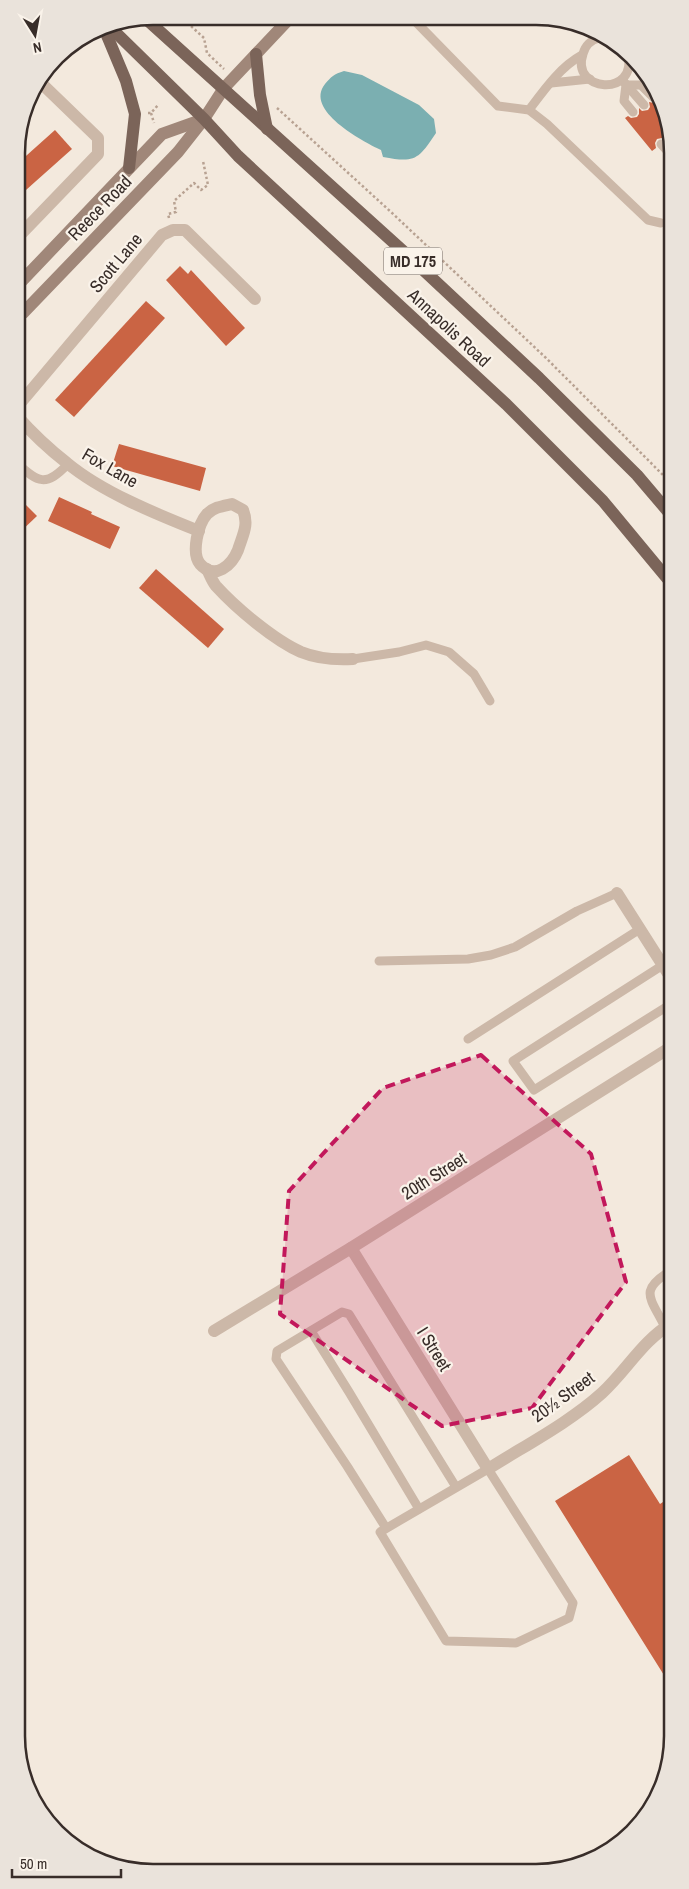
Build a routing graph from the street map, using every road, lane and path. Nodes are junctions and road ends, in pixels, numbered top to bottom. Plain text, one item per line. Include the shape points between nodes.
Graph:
1 (153, 25) edge
2 (189, 25) edge
3 (283, 25) edge
4 (419, 25) edge
5 (114, 31) edge
6 (106, 34) edge
7 (205, 40) dead end
8 (595, 40) edge
9 (256, 54) junction
10 (582, 55) junction
11 (630, 65) edge
12 (590, 79) junction
13 (624, 82) junction
14 (551, 83) junction
15 (44, 86) edge
16 (224, 88) junction
17 (650, 94) edge
18 (273, 102) dead end
19 (158, 104) dead end
20 (644, 105) dead end
21 (529, 110) junction
22 (151, 112) junction
23 (633, 112) dead end
24 (144, 113) dead end
25 (204, 119) junction
26 (154, 124) dead end
27 (267, 129) junction
28 (661, 144) dead end
29 (664, 147) edge
30 (203, 161) dead end
31 (129, 168) junction
32 (661, 223) dead end
33 (25, 230) edge
34 (173, 230) junction
35 (25, 278) edge
36 (255, 299) dead end
37 (25, 311) edge
38 (25, 397) edge
39 (25, 425) edge
40 (68, 464) junction
41 (25, 470) edge
42 (664, 476) edge
43 (664, 507) edge
44 (199, 531) junction
45 (207, 569) junction
46 (664, 574) edge
47 (354, 659) joint
48 (490, 701) dead end
49 (617, 893) joint
50 (640, 930) junction
51 (379, 962) dead end
52 (663, 965) joint
53 (664, 1008) edge
54 (468, 1039) dead end
55 (664, 1051) edge
56 (351, 1248) junction
57 (664, 1275) edge
58 (664, 1319) edge
59 (664, 1328) edge
60 (214, 1331) dead end
61 (311, 1331) junction
62 (488, 1468) junction
63 (456, 1487) junction
64 (419, 1509) junction
65 (386, 1528) junction

1 - 16 main road, Annapolis Road / MD 175
2 - 7 path
3 - 9 main road, Reece Road
4 - 21 lane via 498,106
5 - 25 main road, Annapolis Road / MD 175
6 - 31 main road via 126,81 135,114
8 - 10 lane via 589,43
9 - 16 main road, Reece Road
9 - 27 main road
10 - 12 lane via 583,70
10 - 14 lane via 571,61
11 - 13 lane
12 - 13 lane via 601,85
12 - 14 lane
13 - 17 lane via 641,85
13 - 20 lane
13 - 23 lane via 624,101
14 - 21 lane
15 - 33 street via 98,138 98,154
16 - 25 main road, Reece Road
16 - 27 main road, Annapolis Road / MD 175
18 - 42 path via 539,352
19 - 22 path
21 - 32 lane via 648,220
22 - 24 path
22 - 26 path
25 - 31 main road, Reece Road via 162,134
25 - 37 main road, Reece Road via 178,152
25 - 46 main road, Annapolis Road / MD 175 via 238,156 513,411 603,501
27 - 43 main road, Annapolis Road / MD 175 via 539,378
28 - 29 lane
30 - 34 path via 208,185 201,190 194,183 174,200 176,212 168,214
31 - 35 main road, Reece Road
34 - 36 street via 185,230
34 - 38 street, Scott Lane via 162,235
39 - 40 street, Fox Lane
40 - 41 lane via 48,480 38,480
40 - 44 street, Fox Lane via 146,509
44 - 45 street via 196,555
44 - 45 street via 207,515 219,506 232,504 243,510 247,519 235,557 228,566 218,570
45 - 47 street via 214,584 287,645 334,660
47 - 48 lane via 426,645 450,652 474,674
49 - 50 street
49 - 51 lane via 577,911 515,947 491,956
50 - 52 street
50 - 54 lane
52 - 53 lane via 513,1062 534,1090
55 - 56 street, 20th Street
56 - 60 street, 20th Street
56 - 62 street, I Street
57 - 58 lane via 651,1287 650,1297
59 - 62 street, 20½ Street via 640,1349 603,1392 580,1411
61 - 63 lane via 342,1312 349,1314
61 - 64 lane
61 - 65 lane via 277,1351 276,1359
62 - 63 lane
62 - 65 lane via 574,1603 569,1618 516,1643 446,1641 380,1532
63 - 64 lane
64 - 65 lane

